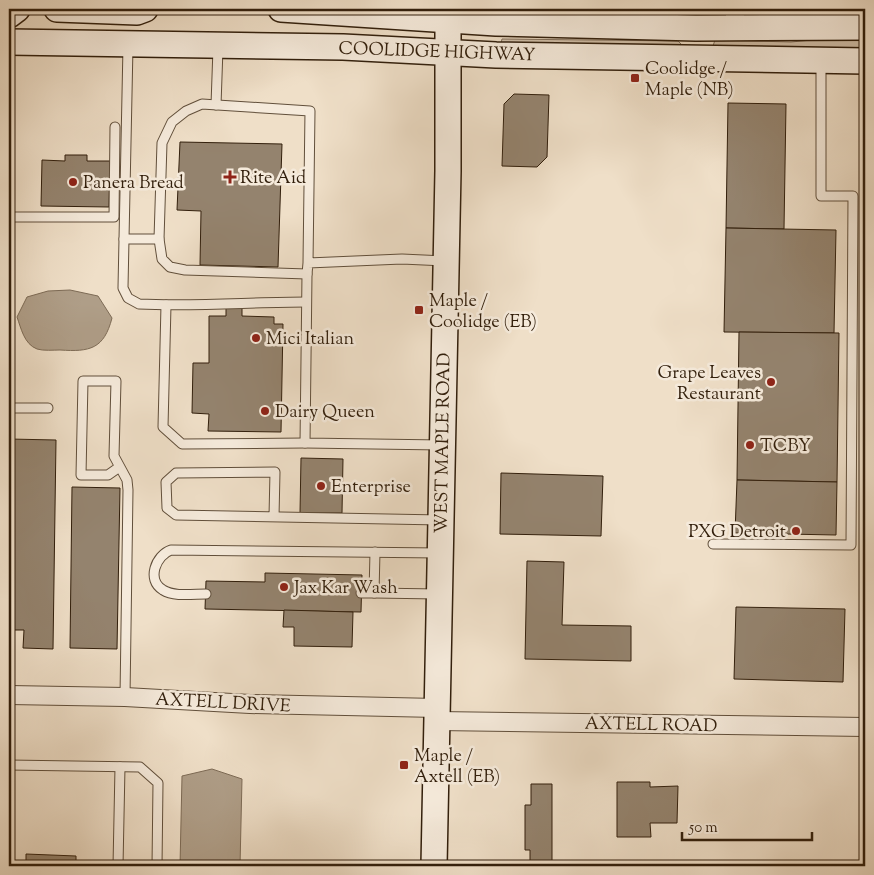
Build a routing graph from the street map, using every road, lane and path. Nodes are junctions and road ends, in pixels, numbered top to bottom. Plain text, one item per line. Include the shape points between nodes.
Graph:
1 (17, 9) edge
2 (57, 9) edge
3 (145, 9) edge
4 (282, 9) edge
5 (9, 15) edge
6 (448, 15) edge
7 (735, 18) edge
8 (865, 26) edge
9 (696, 28) junction
10 (9, 42) edge
11 (128, 44) junction
12 (218, 46) junction
13 (448, 53) junction
14 (695, 59) junction
15 (821, 60) junction
16 (865, 61) edge
17 (216, 105) junction
18 (115, 127) dead end
19 (9, 216) edge
20 (124, 239) junction
21 (158, 239) junction
22 (446, 261) junction
23 (308, 263) junction
24 (306, 274) junction
25 (306, 302) junction
26 (166, 305) junction
27 (9, 408) edge
28 (48, 408) dead end
29 (305, 443) junction
30 (442, 445) junction
31 (118, 468) junction
32 (274, 517) junction
33 (441, 520) junction
34 (713, 544) dead end
35 (375, 552) junction
36 (440, 553) junction
37 (361, 593) dead end
38 (374, 593) junction
39 (206, 594) dead end
40 (440, 594) junction
41 (9, 695) edge
42 (125, 697) junction
43 (437, 714) junction
44 (865, 727) edge
45 (9, 765) edge
46 (120, 767) junction
47 (118, 866) edge
48 (130, 866) edge
49 (157, 866) edge
50 (434, 866) edge

1 - 5 main road
2 - 3 main road via 137,12
4 - 6 main road, COOLIDGE HIGHWAY
6 - 9 main road, COOLIDGE HIGHWAY
6 - 13 main road, WEST MAPLE ROAD
7 - 8 main road, COOLIDGE HIGHWAY
7 - 9 main road, COOLIDGE HIGHWAY
9 - 14 main road
10 - 11 main road, COOLIDGE HIGHWAY
11 - 12 main road, COOLIDGE HIGHWAY
11 - 20 lane
12 - 13 main road, COOLIDGE HIGHWAY via 343,47
12 - 17 lane
13 - 14 main road, COOLIDGE HIGHWAY
13 - 22 main road, WEST MAPLE ROAD
14 - 15 main road, COOLIDGE HIGHWAY
15 - 16 main road, COOLIDGE HIGHWAY
15 - 34 lane via 821,196 853,196 851,545
17 - 21 lane via 202,104 186,111 172,122 162,143
17 - 23 lane via 310,112
18 - 19 lane via 114,217
20 - 21 lane
20 - 26 lane via 123,288 128,298 139,304
21 - 24 lane via 162,259 170,267
22 - 23 lane via 402,259
22 - 30 main road, WEST MAPLE ROAD
23 - 24 lane
24 - 25 lane
25 - 26 lane
25 - 29 lane
26 - 29 lane via 163,427 182,444
27 - 28 lane
29 - 30 lane
30 - 33 main road, WEST MAPLE ROAD
31 - 31 lane via 114,456 116,381 83,381 81,475 108,475
31 - 42 lane via 127,480 128,490
32 - 32 lane via 176,516 167,508 166,482 176,473 275,472
32 - 33 lane
33 - 36 main road, WEST MAPLE ROAD
35 - 36 lane
35 - 38 lane
35 - 39 lane via 164,552 156,562 154,572 156,583 162,590 172,594
36 - 40 main road, WEST MAPLE ROAD
37 - 38 lane
38 - 40 lane
40 - 43 main road, WEST MAPLE ROAD
41 - 42 street, AXTELL DRIVE
42 - 43 street, AXTELL DRIVE
43 - 44 street, AXTELL ROAD
43 - 50 main road, WEST MAPLE ROAD
45 - 46 lane
46 - 47 lane
46 - 49 lane via 140,767 158,783
47 - 48 lane

